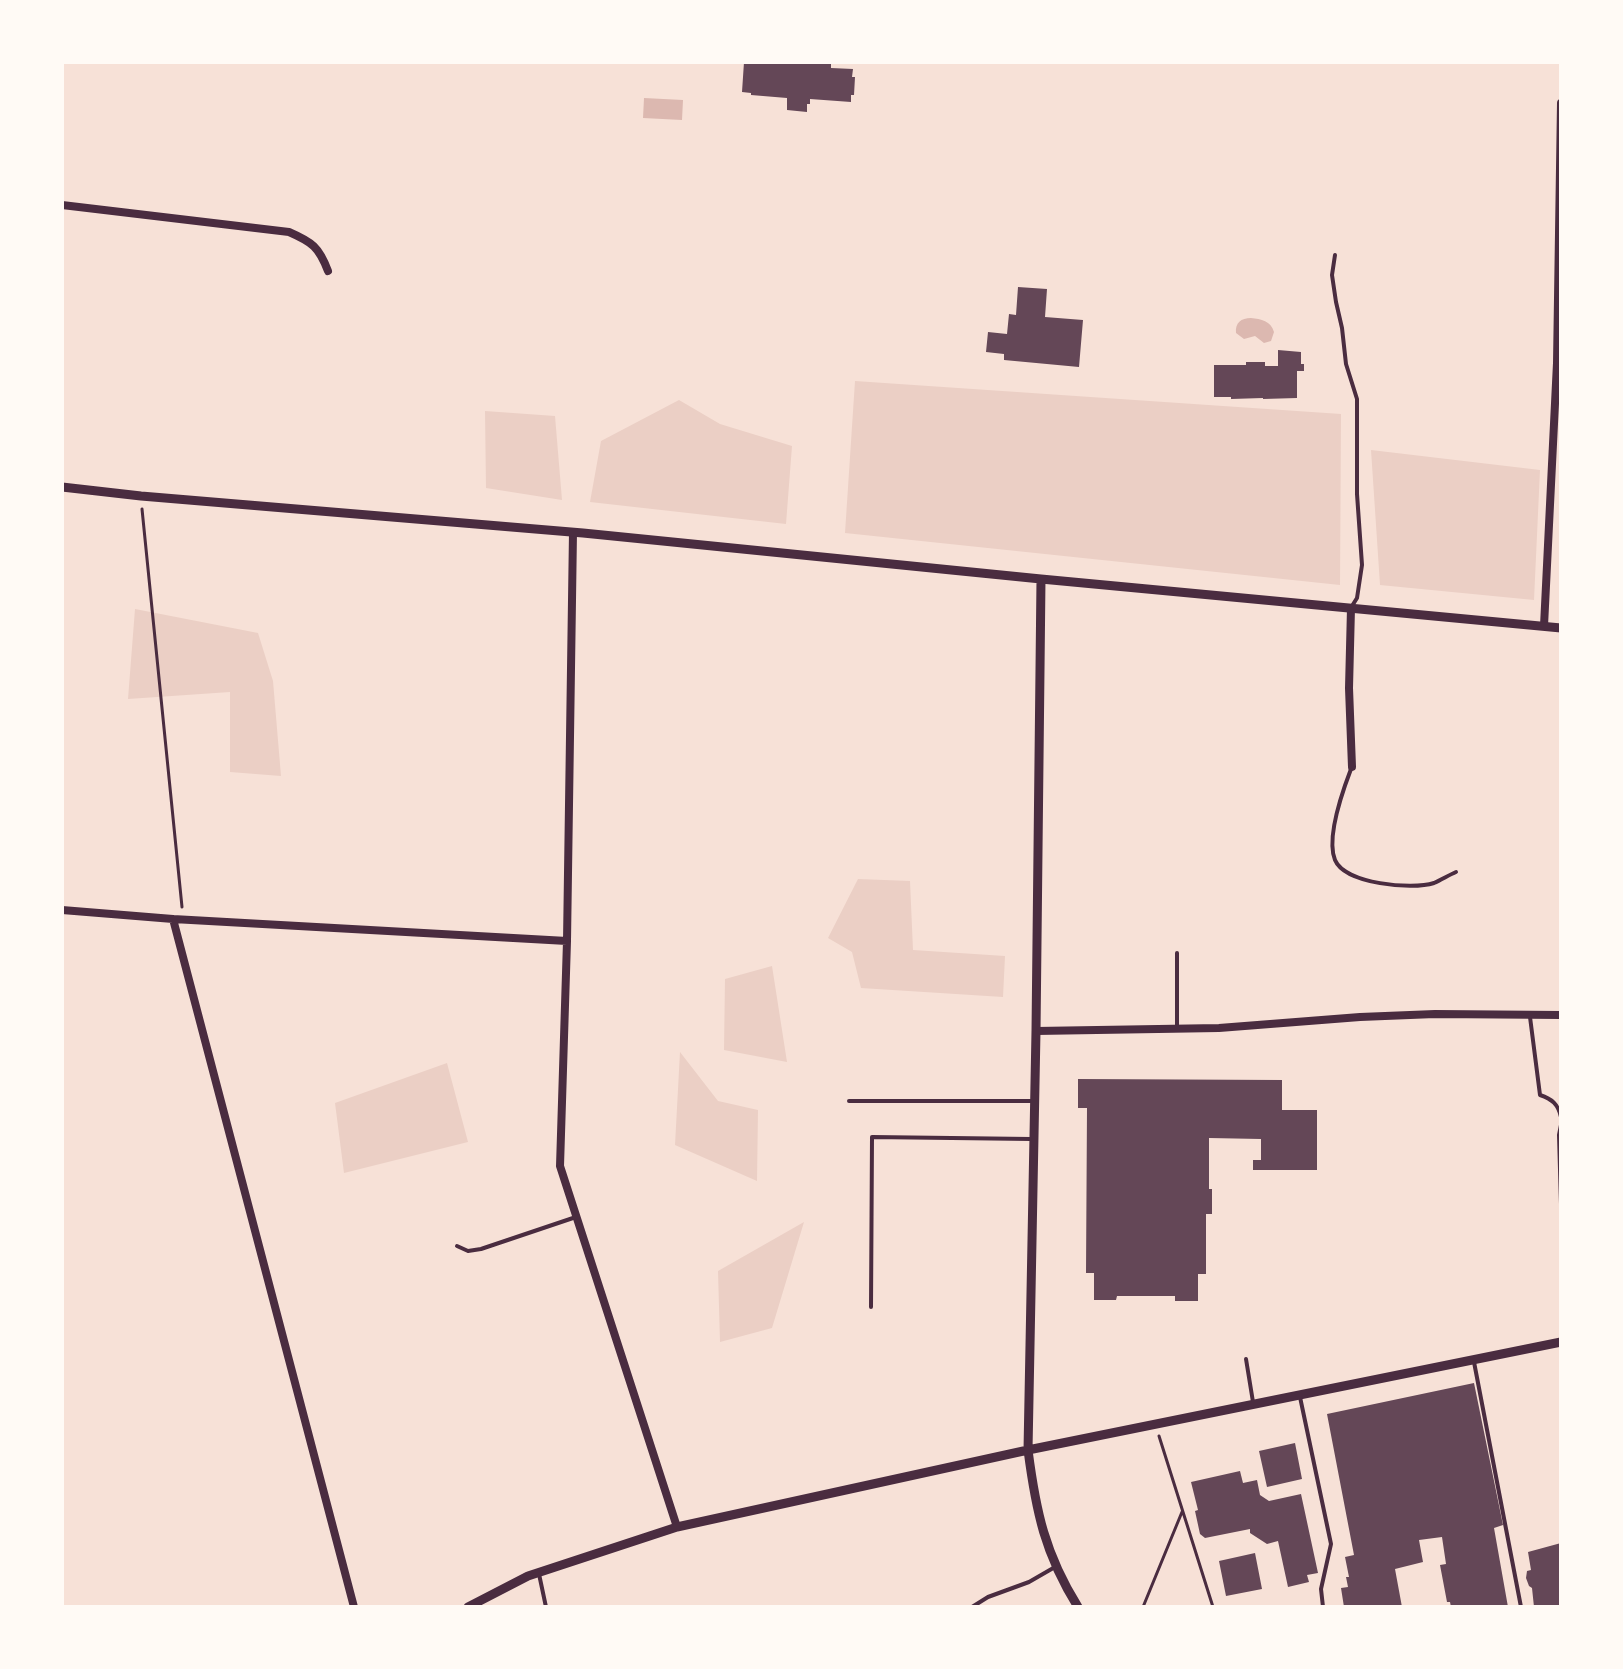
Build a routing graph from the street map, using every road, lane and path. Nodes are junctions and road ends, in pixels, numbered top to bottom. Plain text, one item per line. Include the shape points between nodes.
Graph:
1 (1561, 103) edge
2 (62, 205) edge
3 (1335, 255) dead end
4 (328, 271) dead end
5 (1560, 276) edge
6 (1559, 363) edge
7 (62, 487) edge
8 (141, 496) junction
9 (573, 532) junction
10 (1041, 579) junction
11 (1351, 608) junction
12 (1544, 626) junction
13 (1561, 628) edge
14 (1352, 767) joint
15 (1456, 872) dead end
16 (62, 910) edge
17 (173, 919) junction
18 (184, 919) junction
19 (567, 941) junction
20 (1177, 953) dead end
21 (1530, 1014) junction
22 (1561, 1015) edge
23 (1177, 1029) junction
24 (1036, 1031) junction
25 (849, 1101) dead end
26 (1034, 1101) junction
27 (1561, 1117) edge
28 (1561, 1125) edge
29 (1034, 1139) junction
30 (1561, 1204) edge
31 (577, 1217) junction
32 (457, 1246) dead end
33 (871, 1307) dead end
34 (1561, 1342) edge
35 (1246, 1359) dead end
36 (1473, 1359) junction
37 (1299, 1395) junction
38 (1253, 1404) junction
39 (1155, 1424) junction
40 (1028, 1450) junction
41 (1182, 1512) junction
42 (677, 1527) junction
43 (1055, 1567) junction
44 (539, 1572) junction
45 (354, 1607) edge
46 (468, 1607) edge
47 (546, 1607) edge
48 (972, 1607) edge
49 (1078, 1607) edge
50 (1143, 1607) edge
51 (1213, 1607) edge
52 (1323, 1607) edge
53 (1521, 1607) edge

1 - 5 street
2 - 4 street via 289,232 309,241
3 - 11 lane via 1336,302 1357,399 1362,565
5 - 6 street
6 - 12 street
7 - 8 street
8 - 9 street
8 - 18 path
9 - 10 street
9 - 19 street
10 - 11 street
10 - 24 street
11 - 12 street
11 - 14 street
12 - 13 street
14 - 15 lane via 1336,814 1333,850 1341,868 1349,875 1410,886
16 - 17 street
17 - 18 street
17 - 45 street
18 - 19 street
19 - 31 street via 560,1166
20 - 23 lane
21 - 22 street
21 - 23 street via 1360,1017
21 - 27 lane via 1540,1095 1558,1106
23 - 24 street
24 - 26 street
25 - 26 lane
26 - 29 street
28 - 30 lane
29 - 33 lane via 872,1137
29 - 40 street
31 - 32 lane via 481,1249
31 - 42 street
34 - 36 street
35 - 38 lane
36 - 37 street
36 - 53 lane
37 - 38 street
37 - 52 lane via 1331,1544 1321,1589
38 - 39 street
39 - 40 street
39 - 41 path
40 - 42 street
40 - 43 street via 1034,1495
41 - 50 path
41 - 51 path
42 - 44 street
43 - 48 lane
43 - 49 street
44 - 46 street
44 - 47 lane

